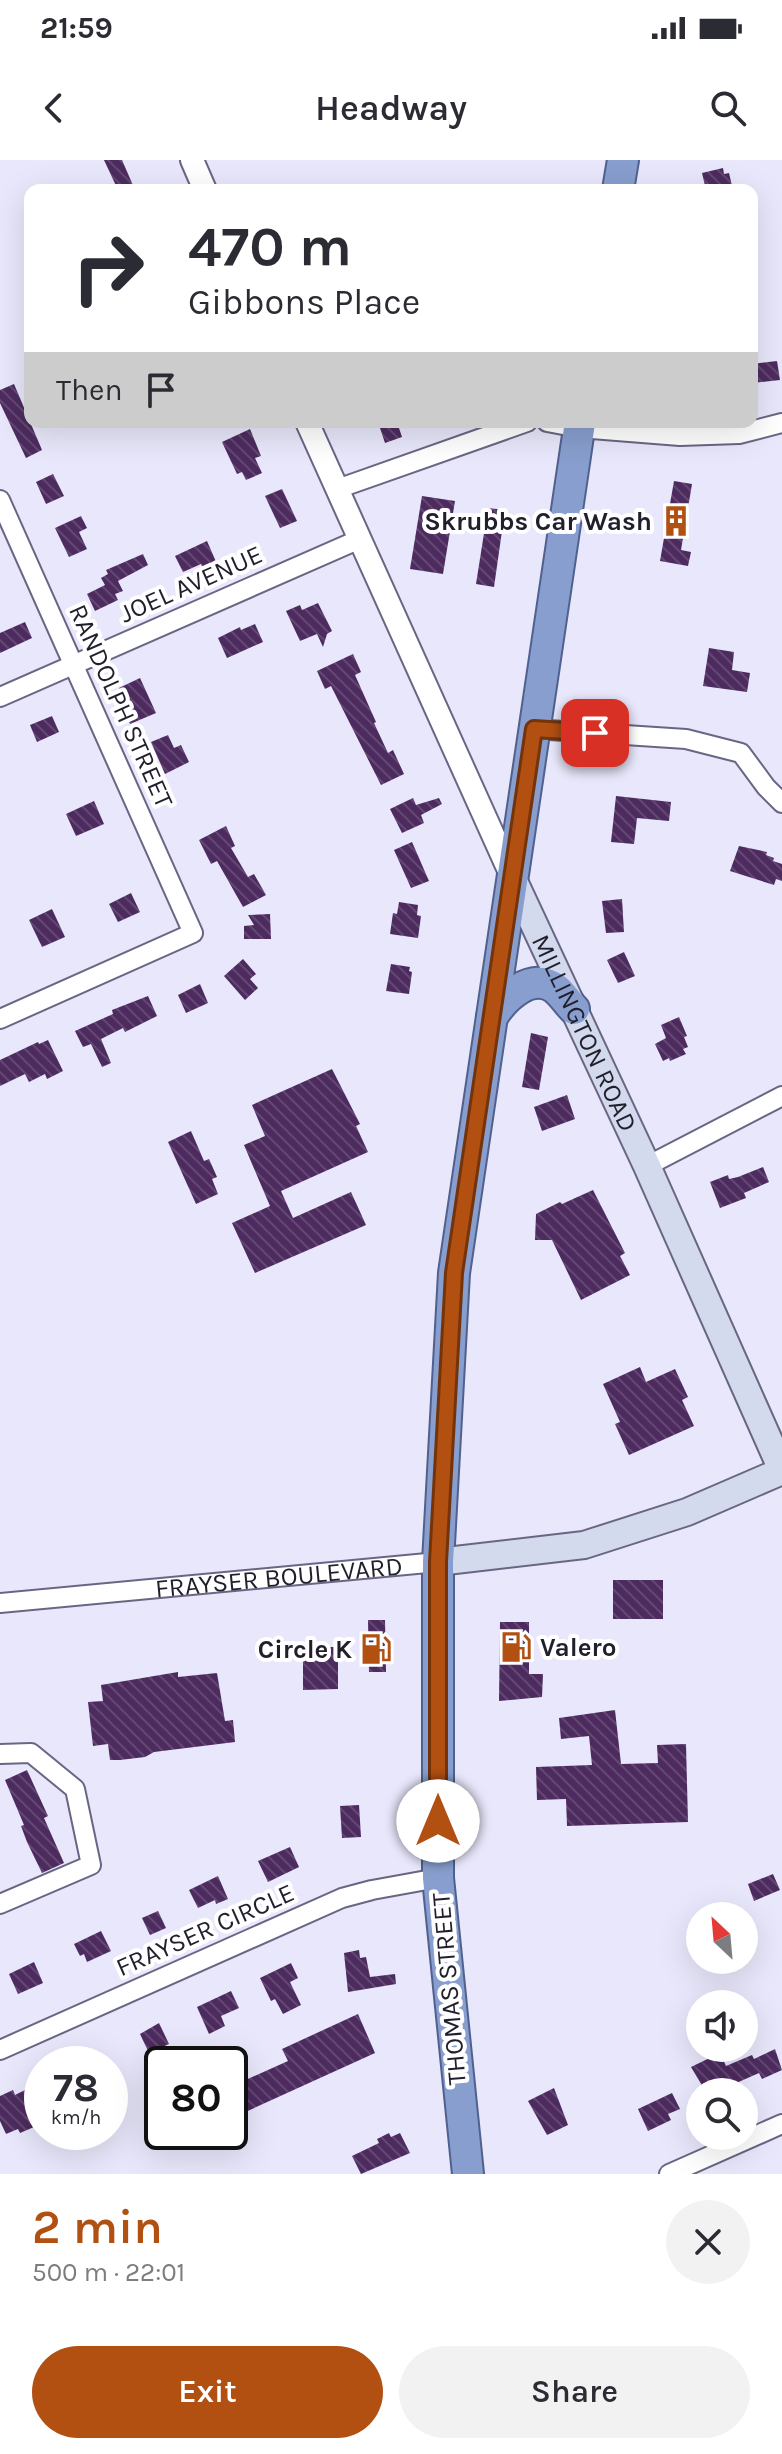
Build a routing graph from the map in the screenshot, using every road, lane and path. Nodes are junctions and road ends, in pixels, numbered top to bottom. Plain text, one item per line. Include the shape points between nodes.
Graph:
1 (192, 160) edge
2 (623, 160) edge
3 (202, 184) edge
4 (619, 184) edge
5 (782, 423) edge
6 (310, 428) edge
7 (510, 428) edge
8 (579, 428) edge
9 (607, 428) edge
10 (337, 489) junction
11 (0, 500) edge
12 (360, 539) junction
13 (74, 664) junction
14 (0, 697) edge
15 (534, 729) junction
16 (782, 803) edge
17 (512, 877) junction
18 (574, 1009) junction
19 (492, 1017) junction
20 (0, 1019) edge
21 (782, 1096) edge
22 (647, 1166) junction
23 (782, 1470) edge
24 (438, 1562) junction
25 (0, 1603) edge
26 (0, 1754) edge
27 (438, 1878) junction
28 (0, 1904) edge
29 (0, 2050) edge
30 (782, 2124) edge
31 (468, 2174) edge
32 (669, 2174) edge

1 - 3 street
2 - 4 highway
5 - 9 street via 739,434 680,436
6 - 10 street, MILLINGTON ROAD
7 - 10 street
8 - 15 highway, THOMAS STREET
10 - 12 street, MILLINGTON ROAD
11 - 13 street, RANDOLPH STREET
12 - 13 street, JOEL AVENUE
12 - 17 street, MILLINGTON ROAD
13 - 14 street, JOEL AVENUE
13 - 20 street, RANDOLPH STREET via 193,933
15 - 16 street via 686,739 741,753
15 - 17 highway, THOMAS STREET
17 - 18 main road, MILLINGTON ROAD
17 - 19 highway, THOMAS STREET
18 - 19 highway via 555,988 536,984 510,995
18 - 22 main road, MILLINGTON ROAD
19 - 24 highway, THOMAS STREET via 454,1273
21 - 22 street
22 - 23 main road, MILLINGTON ROAD
23 - 24 main road, FRAYSER BOULEVARD via 687,1512 584,1545
24 - 25 street, FRAYSER BOULEVARD
24 - 27 highway, THOMAS STREET
26 - 28 street via 31,1753 75,1789 91,1865
27 - 29 street, FRAYSER CIRCLE via 342,1898
27 - 31 highway, THOMAS STREET
30 - 32 street

